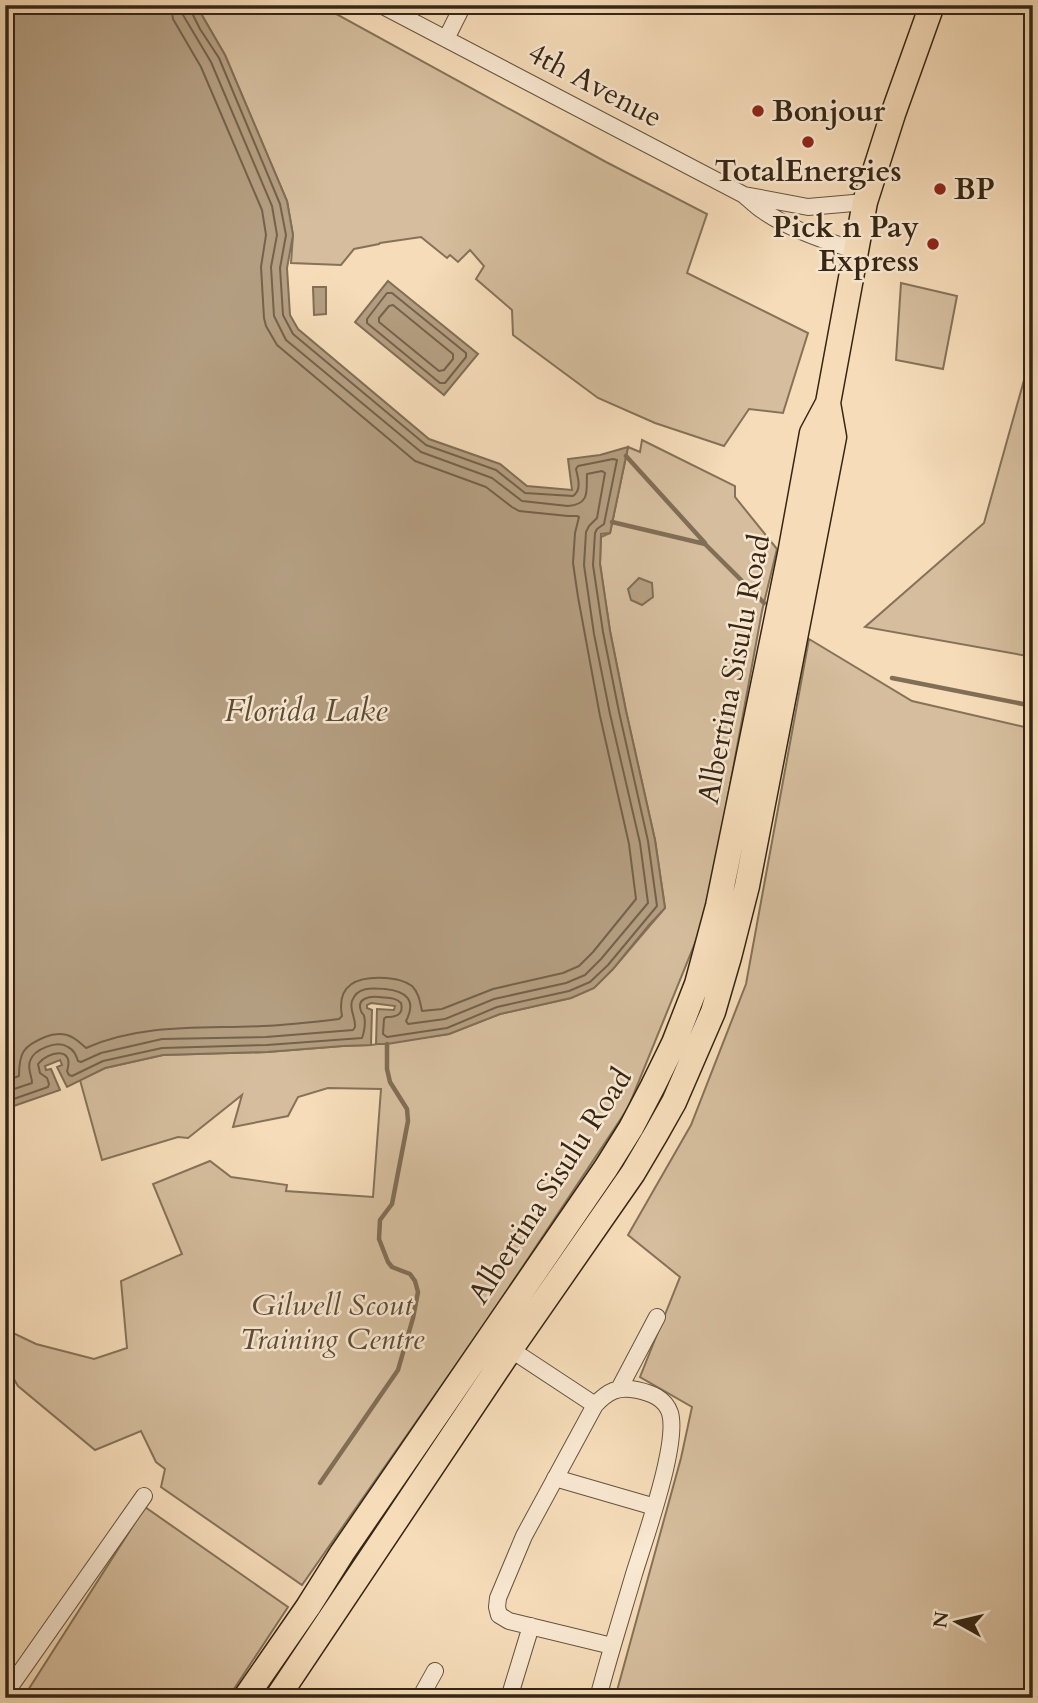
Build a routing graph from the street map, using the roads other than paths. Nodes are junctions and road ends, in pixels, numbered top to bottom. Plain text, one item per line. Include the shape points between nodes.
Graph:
1 (381, 5) edge
2 (463, 5) edge
3 (932, 5) edge
4 (446, 39) junction
5 (744, 195) junction
6 (865, 202) junction
7 (855, 250) junction
8 (657, 1317) dead end
9 (501, 1342) junction
10 (619, 1389) junction
11 (595, 1405) junction
12 (555, 1478) junction
13 (144, 1496) dead end
14 (655, 1507) junction
15 (531, 1626) junction
16 (612, 1646) junction
17 (435, 1671) dead end
18 (5, 1694) edge
19 (245, 1698) edge
20 (276, 1698) edge
21 (420, 1698) edge
22 (509, 1698) edge
23 (598, 1698) edge

1 - 4 street, 4th Avenue
2 - 4 street
3 - 6 main road, Albertina Sisulu Road
4 - 5 street, 4th Avenue
5 - 6 street, 4th Avenue via 808,206
5 - 7 street, 4th Avenue via 784,222
6 - 7 main road, Albertina Sisulu Road
7 - 9 main road, Albertina Sisulu Road via 828,402 834,437 827,482 747,886 713,1012 674,1102 633,1173
8 - 10 street
9 - 11 street
9 - 19 main road, Albertina Sisulu Road
9 - 20 main road, Albertina Sisulu Road
10 - 11 street
10 - 14 street via 656,1396 671,1415 670,1450
11 - 12 street
12 - 14 street
12 - 15 street via 497,1603 503,1618
13 - 18 street
14 - 16 street
15 - 16 street
15 - 22 street
16 - 23 street
17 - 21 street

